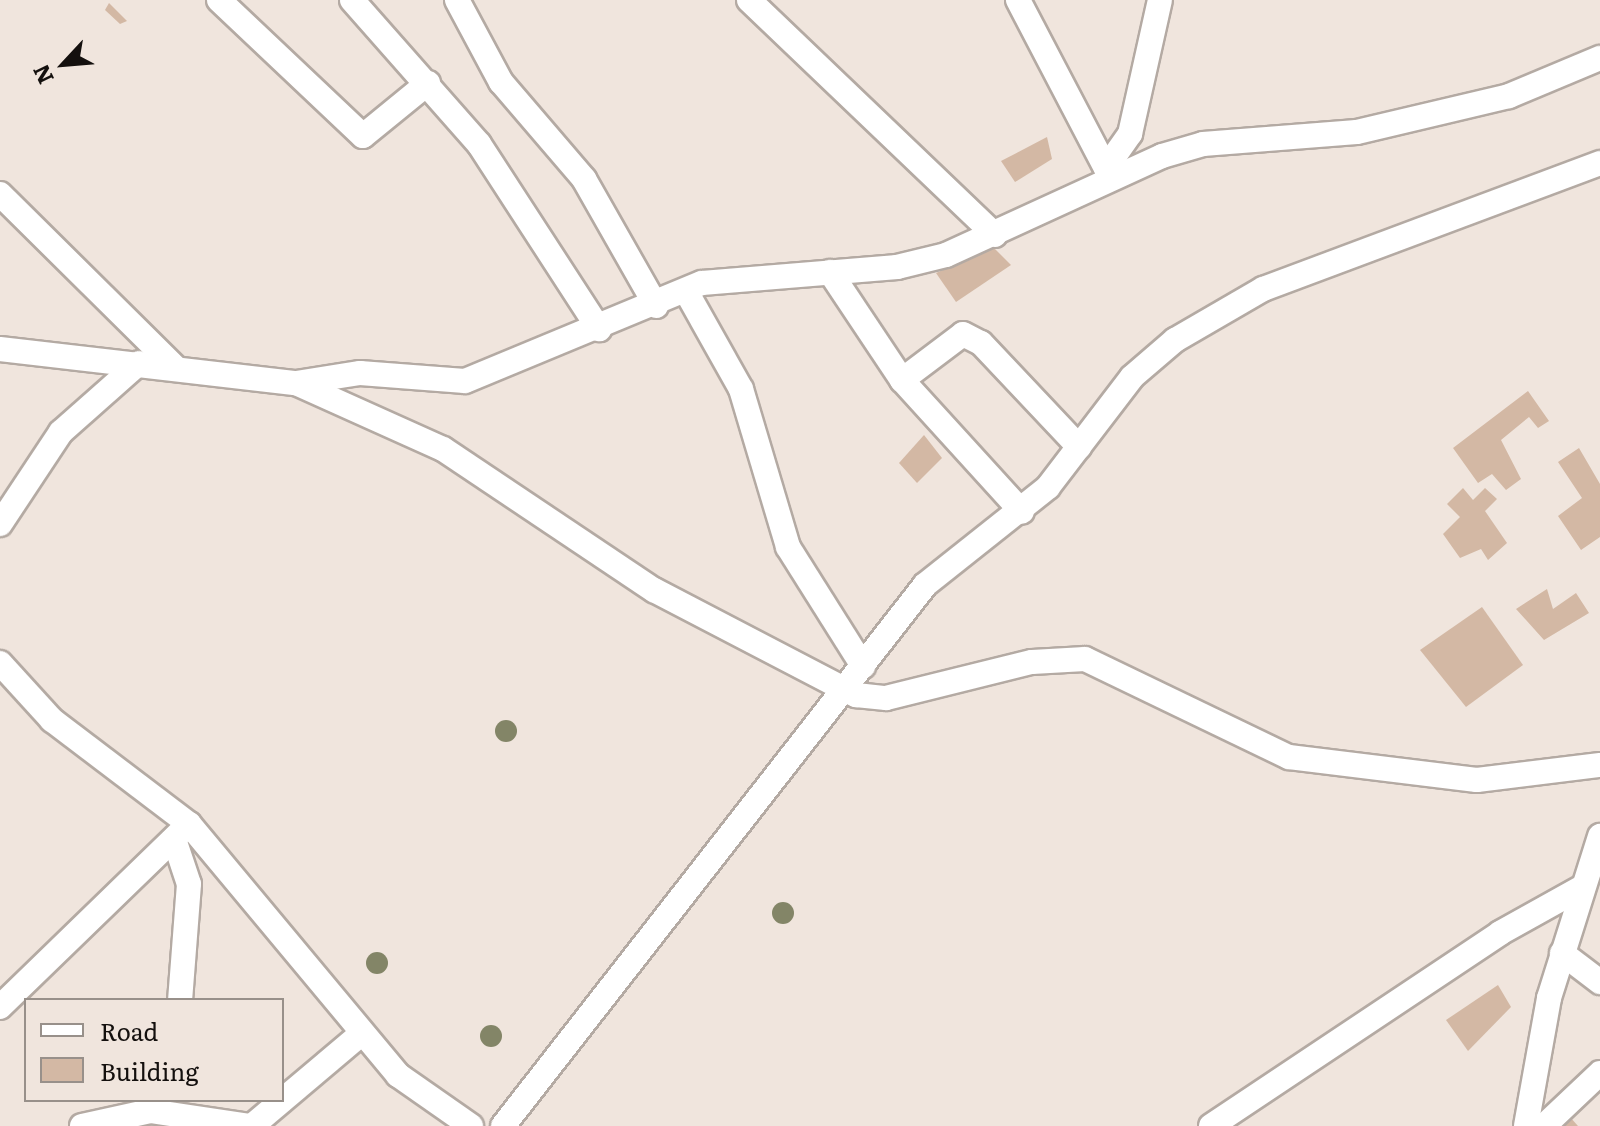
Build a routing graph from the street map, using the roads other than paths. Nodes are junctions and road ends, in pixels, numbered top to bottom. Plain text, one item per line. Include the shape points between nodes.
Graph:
1 (219, 0) edge
2 (352, 0) edge
3 (457, 0) edge
4 (749, 0) edge
5 (1018, 0) edge
6 (1160, 0) edge
7 (1600, 58) edge
8 (428, 83) junction
9 (1600, 163) edge
10 (1108, 172) junction
11 (0, 194) edge
12 (995, 235) junction
13 (830, 272) junction
14 (686, 291) junction
15 (656, 306) junction
16 (599, 329) junction
17 (0, 349) edge
18 (139, 363) junction
19 (176, 368) junction
20 (902, 380) junction
21 (296, 383) junction
22 (1079, 447) junction
23 (1022, 512) junction
24 (0, 524) edge
25 (863, 666) junction
26 (3, 674) edge
27 (845, 691) junction
28 (1600, 765) edge
29 (182, 831) junction
30 (1600, 836) edge
31 (1581, 888) junction
32 (1562, 953) junction
33 (1600, 982) edge
34 (180, 998) edge
35 (0, 1007) edge
36 (362, 1033) junction
37 (1600, 1073) edge
38 (284, 1098) edge
39 (279, 1102) edge
40 (176, 1105) edge
41 (82, 1126) edge
42 (250, 1126) edge
43 (471, 1126) edge
44 (503, 1126) edge
45 (1211, 1126) edge
46 (1526, 1126) edge
47 (1544, 1126) edge

1 - 8 street via 363,136
2 - 8 street
3 - 15 street via 501,82 584,179
4 - 12 street
5 - 10 street
6 - 10 street via 1130,134
7 - 10 street via 1509,96 1357,132 1203,144
8 - 16 street via 479,144
9 - 22 street via 1218,312 1132,377
10 - 12 street
11 - 19 street
12 - 13 street via 897,267
13 - 14 street via 720,280
13 - 20 street
14 - 15 street
14 - 25 street via 741,389 788,547
15 - 16 street
16 - 21 street via 465,381 360,373
17 - 18 street
18 - 19 street
18 - 24 street via 61,432
19 - 21 street
20 - 22 street via 963,334 981,343
20 - 23 street
21 - 27 street via 443,449 654,590
22 - 23 street
23 - 25 street via 925,585
25 - 27 street
26 - 29 street
27 - 28 street via 886,698 1032,662 1085,659 1289,757 1477,780
27 - 44 street
29 - 34 street via 189,884
29 - 35 street
29 - 36 street
30 - 31 street
31 - 32 street
31 - 45 street via 1486,941
32 - 33 street
32 - 46 street
36 - 38 street
36 - 43 street via 427,1100
37 - 47 street
39 - 42 street
40 - 41 street
40 - 42 street

